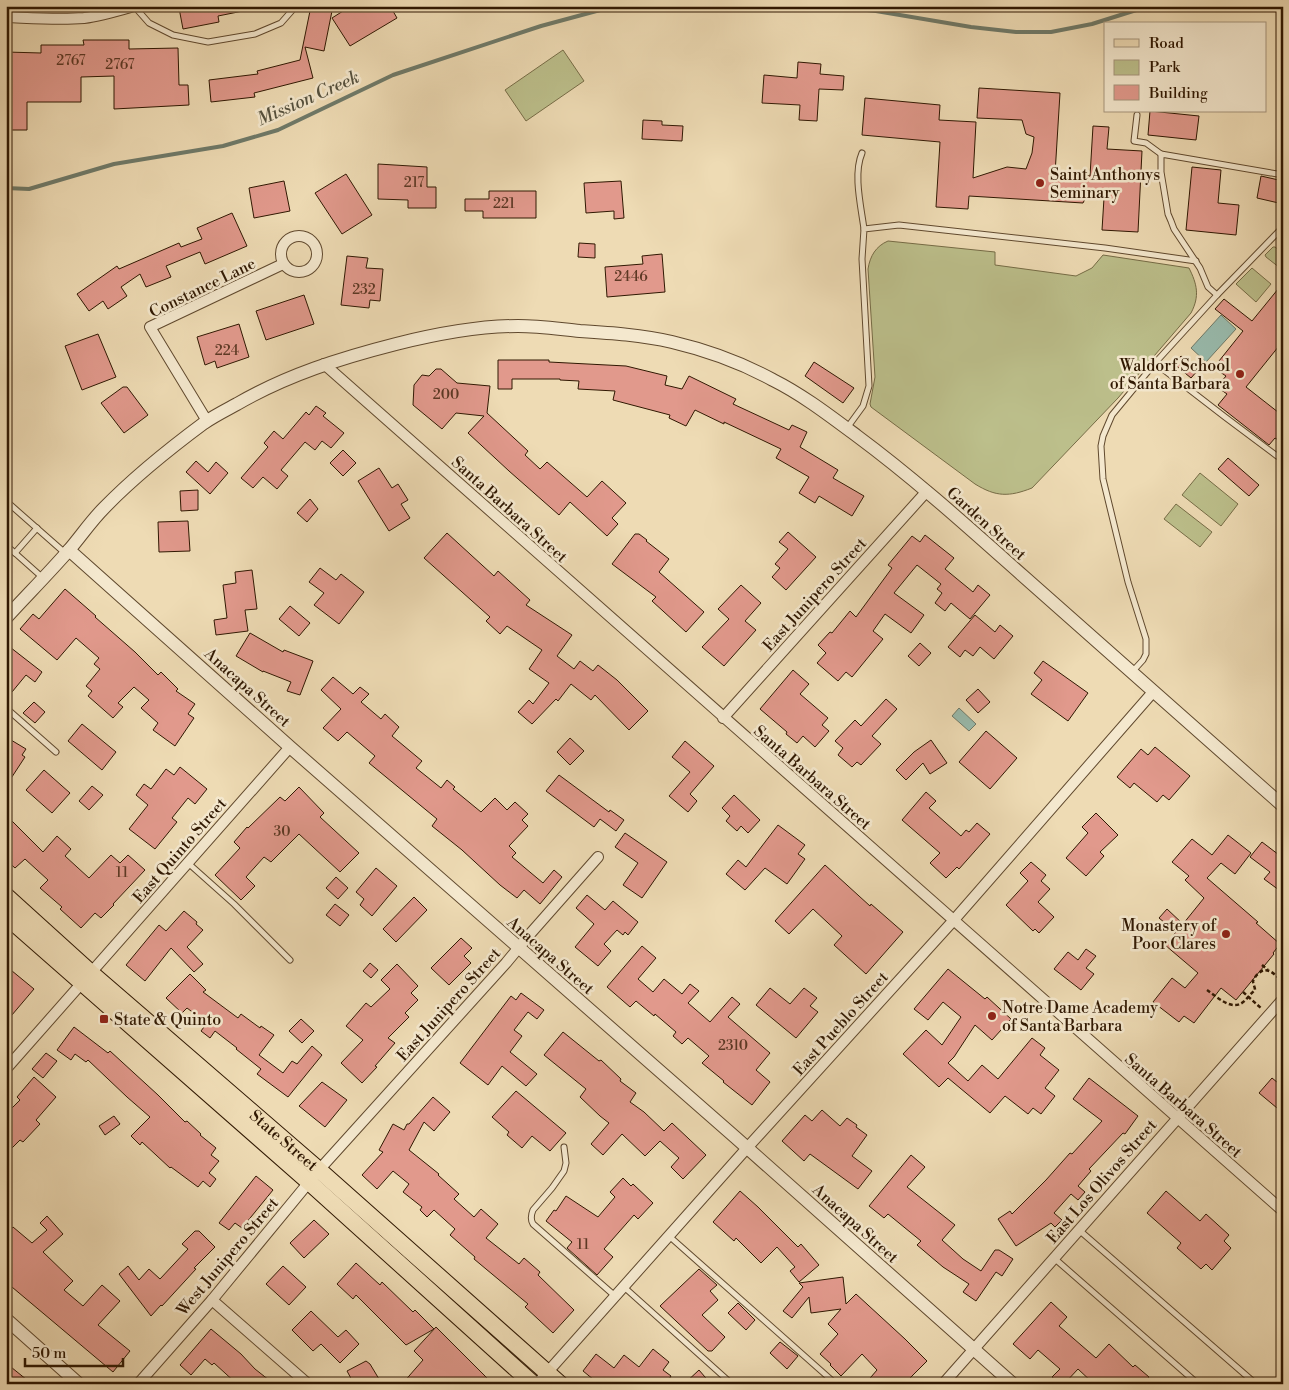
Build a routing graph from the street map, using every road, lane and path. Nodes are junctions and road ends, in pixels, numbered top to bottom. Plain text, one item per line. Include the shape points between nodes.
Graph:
1 (134, 6) edge
2 (296, 6) edge
3 (6, 17) edge
4 (1137, 115) dead end
5 (862, 153) dead end
6 (1161, 154) junction
7 (1283, 175) edge
8 (1283, 227) edge
9 (864, 229) junction
10 (1196, 261) junction
11 (283, 264) dead end
12 (1216, 295) junction
13 (1155, 363) junction
14 (324, 364) junction
15 (208, 421) junction
16 (847, 428) junction
17 (1277, 456) dead end
18 (927, 491) junction
19 (6, 501) edge
20 (37, 528) junction
21 (6, 545) edge
22 (15, 552) junction
23 (67, 552) junction
24 (43, 578) junction
25 (6, 618) edge
26 (1132, 673) junction
27 (1153, 692) junction
28 (6, 708) edge
29 (723, 718) junction
30 (290, 747) junction
31 (56, 752) dead end
32 (1283, 806) edge
33 (598, 857) dead end
34 (188, 864) junction
35 (6, 896) edge
36 (6, 916) edge
37 (953, 921) junction
38 (519, 948) junction
39 (290, 960) dead end
40 (1262, 965) dead end
41 (1268, 970) junction
42 (87, 978) junction
43 (1283, 982) edge
44 (1207, 990) dead end
45 (1243, 992) dead end
46 (1248, 996) junction
47 (1283, 999) edge
48 (1268, 1015) junction
49 (6, 1069) edge
50 (1177, 1118) junction
51 (564, 1147) dead end
52 (747, 1148) junction
53 (314, 1176) junction
54 (1283, 1211) edge
55 (1078, 1230) junction
56 (669, 1236) junction
57 (1053, 1258) junction
58 (435, 1273) junction
59 (424, 1285) junction
60 (624, 1287) junction
61 (616, 1296) junction
62 (212, 1300) junction
63 (6, 1319) edge
64 (973, 1349) junction
65 (539, 1380) edge
66 (80, 1384) edge
67 (138, 1384) edge
68 (308, 1384) edge
69 (560, 1384) edge
70 (732, 1384) edge
71 (836, 1384) edge
72 (943, 1384) edge
73 (1013, 1384) edge
74 (1198, 1384) edge
75 (1256, 1384) edge

1 - 2 lane via 149,24 173,35 208,42 255,34 281,24
1 - 3 street via 86,18
4 - 6 lane via 1134,141 1146,143
5 - 9 lane via 858,163 858,183
6 - 7 lane
6 - 10 lane via 1168,214 1174,229
8 - 12 lane
9 - 10 lane via 899,225
9 - 16 lane via 862,259 869,386 864,406
10 - 12 lane via 1208,287
11 - 15 street, Constance Lane via 150,327
12 - 13 lane
13 - 17 lane
13 - 26 lane via 1112,415 1101,446 1107,497 1146,639 1146,654
14 - 15 street, Garden Street via 254,394
14 - 16 street, Garden Street via 425,337 483,328 520,326 628,335 671,342 749,368 789,389
14 - 29 street, Santa Barbara Street
15 - 23 street, Garden Street via 130,483
16 - 18 street, Garden Street
18 - 26 street, Garden Street
18 - 29 street, East Junipero Street
19 - 20 lane
20 - 22 lane
20 - 23 lane
21 - 22 lane
22 - 24 lane
23 - 24 street, Garden Street
23 - 30 street, Anacapa Street
24 - 25 street, Garden Street
26 - 27 street, Garden Street
27 - 32 street, Garden Street
27 - 37 street, East Pueblo Street
28 - 31 lane
29 - 37 street, Santa Barbara Street
30 - 34 street, East Quinto Street
30 - 38 street, Anacapa Street
33 - 38 street, East Junipero Street
34 - 39 lane
34 - 42 street, East Quinto Street
35 - 42 main road, State Street
36 - 42 main road, State Street
37 - 50 street, Santa Barbara Street
37 - 52 street, East Pueblo Street
38 - 52 street, Anacapa Street
38 - 53 street, East Junipero Street
40 - 41 path
41 - 43 path
41 - 46 path via 1256,975 1253,980 1255,990
42 - 49 street, East Quinto Street
42 - 53 main road, State Street
44 - 46 path via 1231,1005 1241,1004
45 - 46 path
46 - 48 path
47 - 48 street, East Los Olivos Street
48 - 50 street, East Los Olivos Street
50 - 54 street, Santa Barbara Street
50 - 55 street, East Los Olivos Street
51 - 61 lane via 566,1167 533,1210 531,1221
52 - 56 street, East Pueblo Street
52 - 64 street, Anacapa Street
53 - 58 main road, State Street
53 - 59 main road, State Street
53 - 62 street, West Junipero Street
55 - 57 street, East Los Olivos Street
55 - 75 lane
56 - 60 street, East Pueblo Street
56 - 71 lane
57 - 64 street, East Los Olivos Street
57 - 74 lane
58 - 59 lane
58 - 65 main road, State Street
59 - 65 main road, State Street
60 - 61 street, East Pueblo Street
60 - 70 lane
61 - 65 street, East Pueblo Street
62 - 67 street, West Junipero Street
62 - 68 street
63 - 66 street
64 - 72 street, East Los Olivos Street
64 - 73 street, Anacapa Street
65 - 69 main road, State Street

